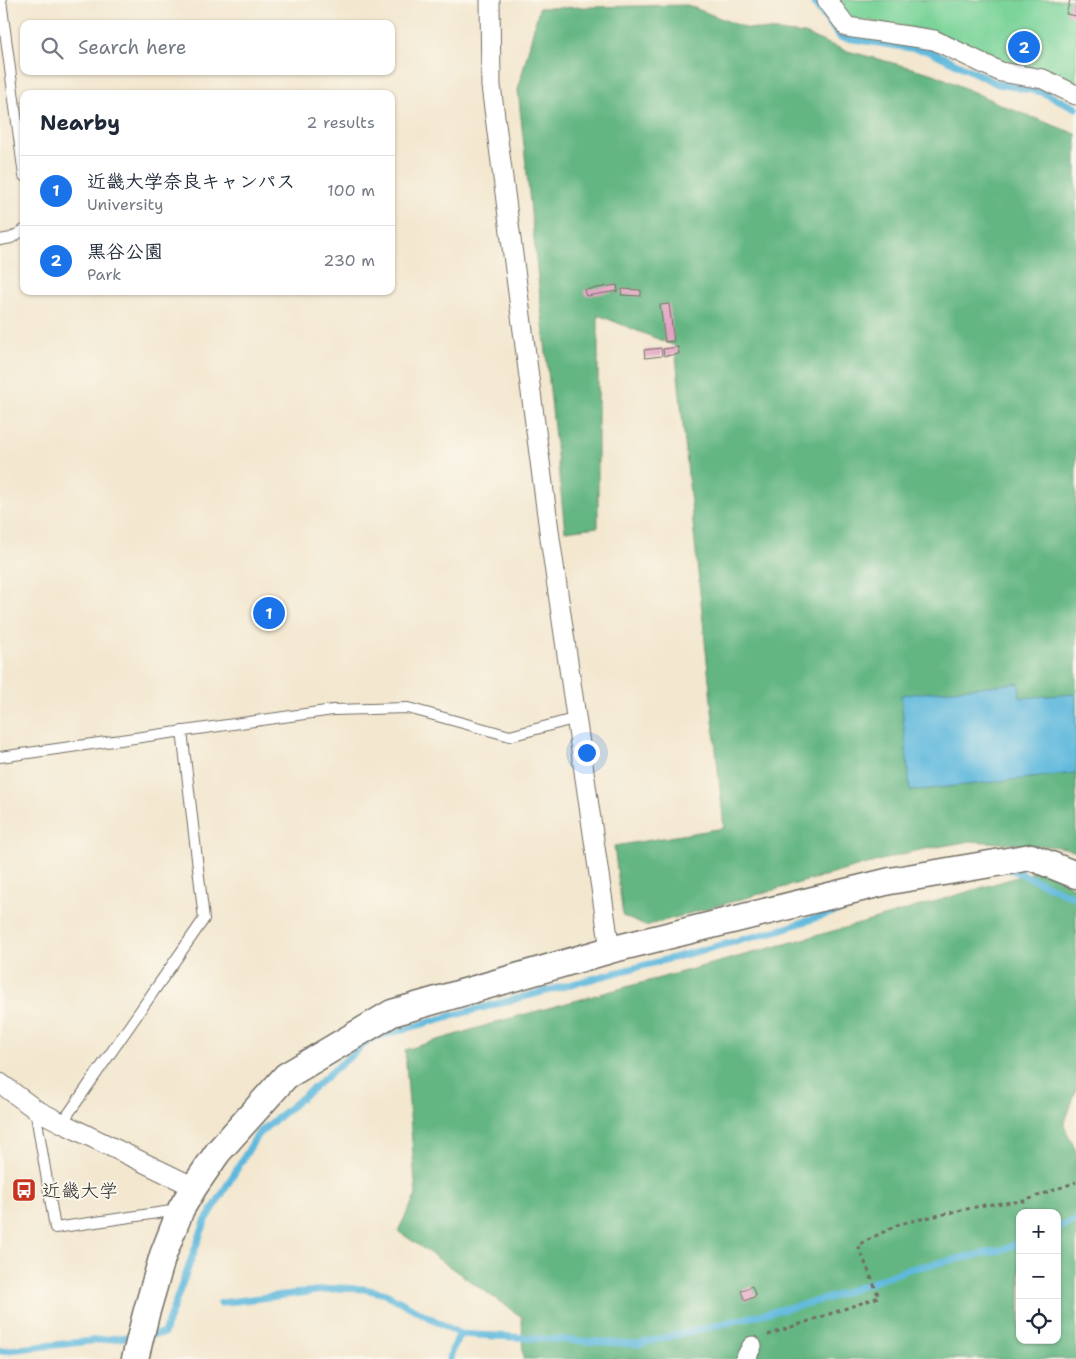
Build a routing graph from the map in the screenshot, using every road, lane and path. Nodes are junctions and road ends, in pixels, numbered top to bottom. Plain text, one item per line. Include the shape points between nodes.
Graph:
1 (1, 0) edge
2 (490, 0) edge
3 (827, 0) edge
4 (1076, 95) edge
5 (20, 145) edge
6 (20, 232) edge
7 (0, 240) edge
8 (576, 718) junction
9 (182, 731) junction
10 (0, 757) edge
11 (1076, 875) edge
12 (610, 950) junction
13 (0, 1084) edge
14 (35, 1109) junction
15 (62, 1123) junction
16 (1076, 1182) edge
17 (188, 1198) junction
18 (749, 1352) edge
19 (136, 1359) edge

1 - 5 lane
2 - 8 street via 491,86
3 - 4 street via 847,27 934,40 1001,72 1043,79
6 - 7 lane
8 - 9 lane via 510,736 408,708 333,710
8 - 12 street
9 - 10 lane
9 - 15 lane via 204,919
11 - 12 street via 1031,857 890,881
12 - 17 street via 392,1013 286,1076 218,1152
13 - 14 street
14 - 15 street
14 - 17 lane via 55,1228
15 - 17 street
16 - 18 path via 1024,1200 899,1224 858,1245 879,1297 770,1333
17 - 19 street via 163,1255

